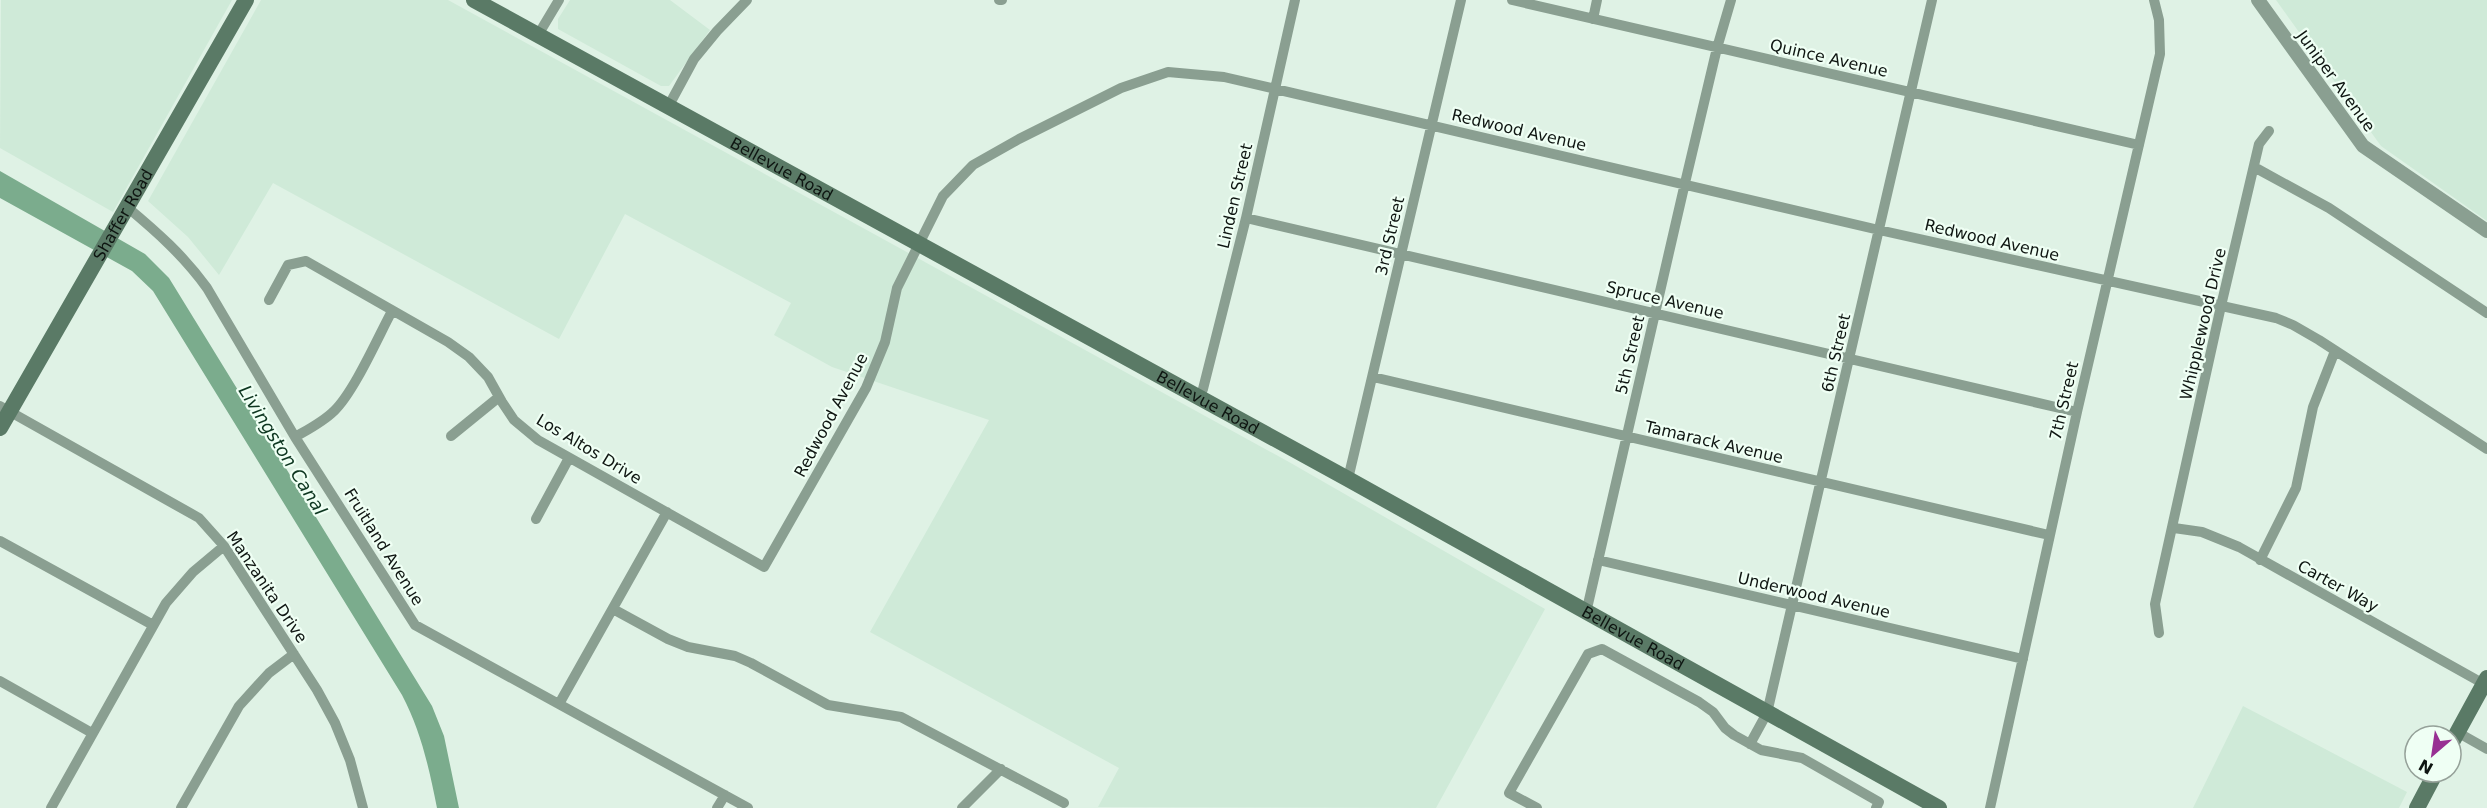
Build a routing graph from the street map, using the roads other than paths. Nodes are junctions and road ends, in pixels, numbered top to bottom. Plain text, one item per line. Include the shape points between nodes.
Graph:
1 (246, 0) edge
2 (474, 0) edge
3 (560, 0) edge
4 (747, 0) edge
5 (1295, 0) edge
6 (1461, 0) edge
7 (1512, 0) edge
8 (1597, 0) edge
9 (1731, 0) edge
10 (1932, 0) edge
11 (2154, 0) edge
12 (2258, 0) edge
13 (1593, 19) junction
14 (538, 35) junction
15 (1717, 48) junction
16 (1275, 89) junction
17 (1912, 93) junction
18 (668, 107) junction
19 (1431, 125) junction
20 (2269, 131) dead end
21 (2139, 145) junction
22 (2254, 167) junction
23 (1684, 183) junction
24 (127, 207) junction
25 (1246, 218) junction
26 (1879, 230) junction
27 (2487, 231) edge
28 (919, 244) junction
29 (1401, 255) junction
30 (2107, 281) junction
31 (269, 300) dead end
32 (2220, 306) junction
33 (392, 311) junction
34 (1655, 313) junction
35 (2487, 313) edge
36 (2335, 351) junction
37 (1850, 360) junction
38 (1373, 377) junction
39 (499, 397) junction
40 (1198, 398) junction
41 (5, 408) edge
42 (2077, 412) junction
43 (0, 428) edge
44 (295, 436) junction
45 (451, 436) dead end
46 (1626, 438) junction
47 (2487, 449) edge
48 (569, 458) junction
49 (1348, 479) junction
50 (1821, 483) junction
51 (667, 512) junction
52 (536, 519) dead end
53 (2174, 528) junction
54 (2049, 535) junction
55 (0, 541) edge
56 (224, 546) junction
57 (1598, 560) junction
58 (2260, 560) junction
59 (764, 567) joint
60 (1792, 605) junction
61 (612, 609) junction
62 (1586, 613) junction
63 (153, 625) junction
64 (2159, 633) dead end
65 (294, 654) junction
66 (2023, 659) junction
67 (0, 681) edge
68 (2485, 681) edge
69 (559, 704) junction
70 (1767, 713) junction
71 (2462, 724) edge
72 (92, 733) junction
73 (2463, 741) edge
74 (1750, 744) junction
75 (2487, 748) edge
76 (1001, 769) junction
77 (2430, 784) edge
78 (725, 795) junction
79 (1064, 803) dead end
80 (1877, 805) edge
81 (51, 808) edge
82 (181, 808) edge
83 (363, 808) edge
84 (717, 808) edge
85 (748, 808) edge
86 (962, 808) edge
87 (1537, 808) edge
88 (1939, 808) edge
89 (1990, 808) edge
90 (2417, 808) edge

1 - 24 main road, Shaffer Road
2 - 14 main road, Bellevue Road
3 - 14 street
4 - 18 street via 694,59
5 - 16 street, Linden Street
6 - 19 street, 3rd Street
7 - 13 street, Quince Avenue
8 - 13 street
9 - 15 street, 5th Street
10 - 17 street, 6th Street
11 - 21 street, 7th Street via 2160,54
12 - 27 street, Juniper Avenue via 2363,146
13 - 15 street, Quince Avenue
14 - 18 main road, Bellevue Road
15 - 17 street, Quince Avenue
15 - 23 street, 5th Street
16 - 19 street, Redwood Avenue
16 - 25 street, Linden Street
16 - 28 street, Redwood Avenue via 1224,77 1168,72 1121,88 974,165 944,196
17 - 21 street, Quince Avenue
17 - 26 street, 6th Street
18 - 28 main road, Bellevue Road
19 - 23 street, Redwood Avenue
19 - 29 street, 3rd Street
20 - 22 street, Whipplewood Drive via 2259,144
21 - 30 street, 7th Street
22 - 32 street, Whipplewood Drive
22 - 35 street via 2329,208
23 - 26 street, Redwood Avenue
23 - 34 street, 5th Street
24 - 41 main road, Shaffer Road
24 - 44 street, Fruitland Avenue via 191,266
25 - 29 street, Spruce Avenue
25 - 40 street, Linden Street
26 - 30 street, Redwood Avenue
26 - 37 street, 6th Street
28 - 40 main road, Bellevue Road
28 - 59 street, Redwood Avenue via 897,288 885,342 866,388
29 - 34 street, Spruce Avenue
29 - 38 street, 3rd Street
30 - 32 street, Redwood Avenue
30 - 42 street, 7th Street
31 - 33 street, Los Altos Drive via 288,265 306,261
32 - 36 street, Redwood Avenue via 2276,318
32 - 53 street, Whipplewood Drive
33 - 39 street, Los Altos Drive via 469,357 488,377
33 - 44 street via 335,410
34 - 37 street, Spruce Avenue
34 - 46 street, 5th Street
36 - 47 street, Redwood Avenue
36 - 58 street via 2313,407 2296,488
37 - 42 street, Spruce Avenue
37 - 50 street, 6th Street
38 - 46 street, Tamarack Avenue
38 - 49 street, 3rd Street
39 - 45 street
39 - 48 street, Los Altos Drive via 514,420
40 - 49 main road, Bellevue Road
41 - 43 main road, Shaffer Road
41 - 56 street, Manzanita Drive via 199,518
42 - 54 street, 7th Street
44 - 69 street, Fruitland Avenue via 415,625
46 - 50 street, Tamarack Avenue
46 - 57 street, 5th Street
48 - 51 street, Los Altos Drive
48 - 52 street
49 - 62 main road, Bellevue Road
50 - 54 street, Tamarack Avenue
50 - 60 street, 6th Street
51 - 59 street, Los Altos Drive
51 - 61 street
53 - 58 street, Carter Way via 2202,532
53 - 64 street, Whipplewood Drive via 2155,604
54 - 66 street, 7th Street
55 - 63 street
56 - 63 street via 179,587
56 - 65 street, Manzanita Drive
57 - 60 street, Underwood Avenue
57 - 62 street, 5th Street
58 - 68 street, Carter Way
60 - 66 street, Underwood Avenue
60 - 70 street, 6th Street
61 - 69 street
61 - 76 street via 688,647 751,663 828,705 901,717
62 - 70 main road, Bellevue Road
63 - 72 street
65 - 82 street via 268,673 239,706
65 - 83 street, Manzanita Drive via 335,723
66 - 89 street, 7th Street
67 - 72 street
68 - 71 main road
69 - 78 street, Fruitland Avenue
70 - 74 street, 6th Street
70 - 88 main road, Bellevue Road
72 - 81 street
73 - 75 street
74 - 80 street via 1802,758
74 - 87 street via 1725,728 1699,702 1602,649 1588,654 1509,793
76 - 79 street
76 - 86 street
77 - 90 main road
78 - 84 street
78 - 85 street, Fruitland Avenue

